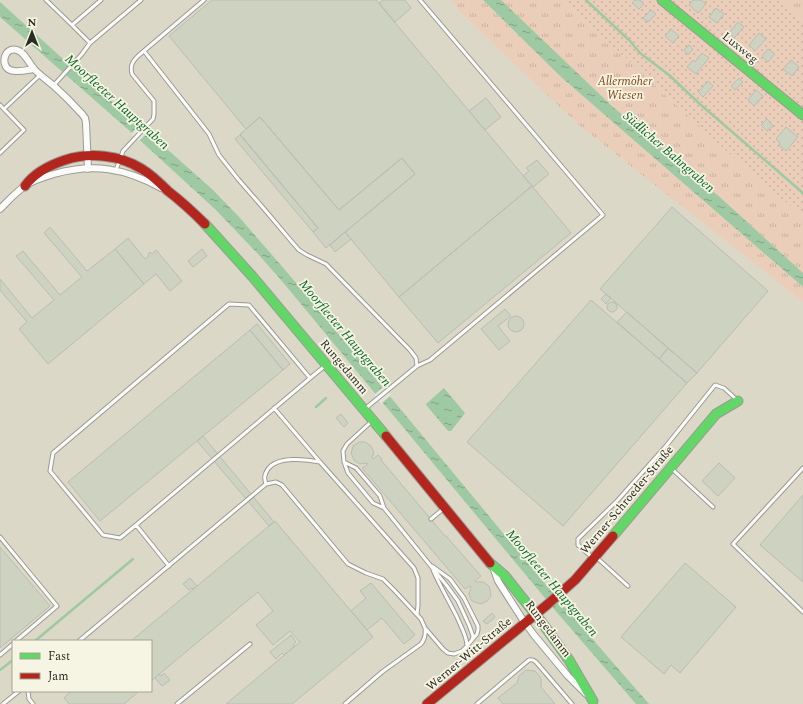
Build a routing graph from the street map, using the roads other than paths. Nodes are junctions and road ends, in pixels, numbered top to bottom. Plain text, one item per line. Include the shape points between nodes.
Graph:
1 (46, 0) edge
2 (101, 0) edge
3 (141, 0) edge
4 (204, 0) edge
5 (420, 0) edge
6 (662, 0) edge
7 (72, 25) junction
8 (90, 43) junction
9 (144, 51) junction
10 (34, 69) junction
11 (40, 74) junction
12 (54, 86) junction
13 (0, 105) edge
14 (4, 109) junction
15 (803, 115) edge
16 (0, 153) edge
17 (88, 155) junction
18 (120, 159) junction
19 (88, 169) junction
20 (116, 170) junction
21 (25, 186) junction
22 (169, 192) junction
23 (0, 209) edge
24 (327, 365) junction
25 (417, 366) junction
26 (310, 378) junction
27 (738, 401) joint
28 (274, 408) junction
29 (364, 410) junction
30 (373, 420) junction
31 (320, 462) junction
32 (344, 462) junction
33 (670, 468) junction
34 (803, 468) edge
35 (266, 484) junction
36 (712, 507) dead end
37 (384, 508) junction
38 (444, 508) junction
39 (430, 519) dead end
40 (136, 525) junction
41 (0, 537) edge
42 (594, 557) junction
43 (169, 566) junction
44 (432, 566) junction
45 (492, 566) junction
46 (628, 586) dead end
47 (803, 612) edge
48 (535, 614) junction
49 (416, 615) junction
50 (525, 622) junction
51 (425, 628) junction
52 (17, 640) edge
53 (80, 640) edge
54 (472, 642) junction
55 (250, 644) dead end
56 (12, 645) edge
57 (467, 646) junction
58 (0, 655) edge
59 (18, 692) edge
60 (28, 692) edge
61 (592, 703) edge
62 (3, 704) edge
63 (33, 704) edge
64 (177, 704) edge
65 (345, 704) edge
66 (427, 704) edge
67 (477, 704) edge
68 (572, 704) edge

1 - 7 lane
2 - 7 lane
3 - 8 lane
4 - 9 lane
5 - 25 lane via 603,215 430,360
6 - 15 street, Luxweg
7 - 8 lane
8 - 12 lane
9 - 18 lane via 133,61 131,70 135,79 154,101 153,119 123,151
9 - 25 lane via 209,134 219,155 292,242 299,250 326,264 410,350 416,358
10 - 10 street via 18,50 10,50 3,56 5,67 11,71
10 - 11 street
11 - 12 street
11 - 14 lane
12 - 17 street via 85,118
13 - 14 lane
14 - 16 lane via 24,130
17 - 18 street, Rungedamm
17 - 19 street
17 - 21 street, Rungedamm via 56,162 39,172
18 - 20 lane
18 - 22 street, Rungedamm via 148,173
19 - 20 street, Rungedamm
19 - 21 street, Rungedamm via 46,177
20 - 22 street, Rungedamm via 136,176
21 - 23 street, Rungedamm
22 - 24 street, Rungedamm via 213,232
24 - 26 lane
24 - 29 street, Rungedamm
25 - 29 lane
26 - 28 lane
26 - 40 lane via 249,305 229,304 53,453 50,471 103,535 120,538
27 - 33 street, Werner-Schroeder-Straße via 716,414
27 - 42 lane via 724,388 715,385 666,446 617,501 578,539 578,545
28 - 31 lane
28 - 40 lane
29 - 30 street, Rungedamm
30 - 32 lane via 347,444 343,451
30 - 38 street, Rungedamm
31 - 35 lane via 308,460 275,463 265,473
31 - 49 lane via 414,568 418,578
32 - 37 lane via 348,473 373,502
32 - 37 lane via 356,468 363,476 380,496
33 - 36 lane
33 - 42 street, Werner-Schroeder-Straße
34 - 47 lane via 733,544
35 - 43 lane
35 - 49 lane via 276,482 282,485 348,564 383,579
37 - 44 lane
38 - 39 lane
38 - 45 street, Rungedamm
40 - 43 lane
41 - 52 lane via 57,606
42 - 46 lane
42 - 48 street, Werner-Schroeder-Straße via 575,580
43 - 53 lane
44 - 54 lane via 458,601 472,633
44 - 54 lane via 450,579 464,598 478,630
44 - 57 lane via 462,628
45 - 48 street, Rungedamm via 505,576
45 - 50 street, Rungedamm via 498,581
48 - 50 street, Werner-Witt-Straße
48 - 61 street, Rungedamm via 569,660
49 - 51 lane
50 - 61 street, Rungedamm
50 - 66 street, Werner-Witt-Straße
51 - 57 lane via 448,653 454,654
51 - 65 lane via 425,639 421,644 382,672
54 - 57 lane
55 - 64 lane
56 - 58 lane
59 - 62 lane
60 - 63 lane
67 - 68 lane via 531,659

